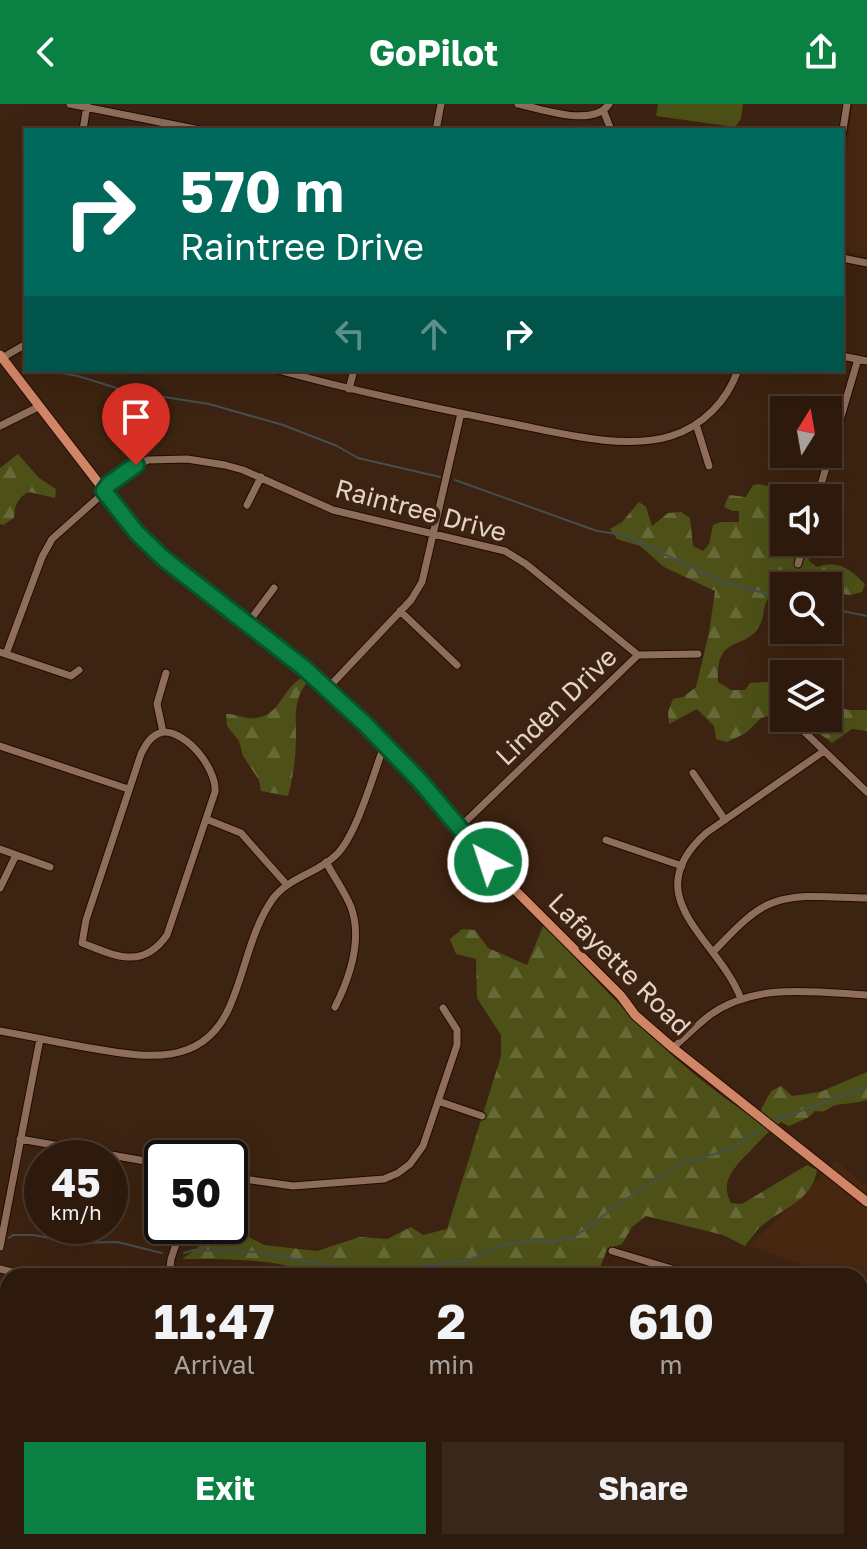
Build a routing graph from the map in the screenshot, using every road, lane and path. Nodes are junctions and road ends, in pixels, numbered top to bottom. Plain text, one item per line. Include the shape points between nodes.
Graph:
1 (70, 104) edge
2 (441, 104) edge
3 (518, 104) edge
4 (847, 104) edge
5 (87, 106) edge
6 (606, 108) edge
7 (83, 128) edge
8 (191, 128) edge
9 (436, 128) edge
10 (611, 128) edge
11 (843, 128) edge
12 (844, 258) edge
13 (867, 263) edge
14 (24, 345) edge
15 (1, 357) edge
16 (863, 360) edge
17 (285, 372) edge
18 (353, 372) edge
19 (737, 372) edge
20 (349, 389) junction
21 (38, 407) junction
22 (461, 413) junction
23 (696, 424) junction
24 (0, 426) edge
25 (709, 466) dead end
26 (261, 477) junction
27 (822, 484) edge
28 (104, 491) junction
29 (247, 505) dead end
30 (433, 534) junction
31 (800, 556) edge
32 (798, 564) dead end
33 (274, 588) dead end
34 (400, 611) junction
35 (248, 623) junction
36 (3, 653) edge
37 (698, 654) dead end
38 (638, 655) junction
39 (457, 665) dead end
40 (79, 670) dead end
41 (166, 673) dead end
42 (328, 688) junction
43 (163, 732) junction
44 (804, 732) edge
45 (385, 743) junction
46 (0, 746) edge
47 (824, 751) junction
48 (693, 773) dead end
49 (128, 789) junction
50 (867, 792) edge
51 (206, 819) junction
52 (725, 820) junction
53 (459, 828) junction
54 (606, 840) dead end
55 (0, 849) edge
56 (16, 855) junction
57 (326, 862) junction
58 (682, 866) junction
59 (50, 867) dead end
60 (287, 885) junction
61 (0, 888) edge
62 (867, 898) edge
63 (713, 952) junction
64 (867, 995) edge
65 (741, 999) junction
66 (335, 1007) dead end
67 (443, 1008) dead end
68 (0, 1031) edge
69 (40, 1039) junction
70 (673, 1048) junction
71 (438, 1101) junction
72 (482, 1116) dead end
73 (20, 1139) junction
74 (25, 1140) edge
75 (248, 1180) edge
76 (867, 1202) edge
77 (176, 1244) edge
78 (0, 1247) edge
79 (612, 1251) dead end
80 (170, 1268) edge
81 (668, 1268) edge

1 - 5 street
2 - 9 street
3 - 6 street via 583,117
4 - 11 street
5 - 7 street
5 - 8 street
6 - 10 street
12 - 13 street
14 - 15 street
15 - 21 main road, Lafayette Road
16 - 27 street
17 - 20 street
18 - 20 street
19 - 23 street via 717,407
20 - 22 street
21 - 24 street
21 - 28 main road, Lafayette Road
22 - 23 street via 629,441 672,436
22 - 30 street
23 - 25 street
26 - 28 street, Raintree Drive via 206,461 162,459 136,465
26 - 29 street
26 - 30 street, Raintree Drive via 333,510
28 - 35 main road, Lafayette Road via 163,558
28 - 36 street, Raintree Drive via 47,547
30 - 34 street via 422,582
30 - 38 street, Raintree Drive via 517,558
31 - 32 street
33 - 35 street
34 - 39 street
34 - 42 street
35 - 42 main road, Lafayette Road
36 - 40 street via 71,676
37 - 38 street, Linden Drive
38 - 53 street, Linden Drive
41 - 43 street via 157,704
42 - 45 main road, Lafayette Road
43 - 49 street via 147,742
43 - 51 street via 185,738 213,774 215,792
44 - 47 street
45 - 53 main road, Lafayette Road
45 - 57 street via 346,842
46 - 49 street
47 - 50 street
47 - 52 street
48 - 52 street
49 - 51 street via 82,943 100,951 144,955 164,940
51 - 60 street via 241,833
52 - 58 street via 697,841
53 - 70 main road, Lafayette Road via 635,1015
54 - 58 street
55 - 56 street
56 - 59 street
56 - 61 street
57 - 60 street
57 - 66 street via 350,905 355,926 355,948
58 - 63 street via 681,907
60 - 69 street via 262,918 224,1018 197,1045 168,1055 143,1056
62 - 63 street via 798,897 770,903
63 - 65 street
64 - 65 street via 784,991
65 - 70 street via 711,1015
67 - 71 street via 458,1039
68 - 69 street
69 - 73 street
70 - 76 main road, Lafayette Road
71 - 72 street
71 - 75 street via 418,1155 391,1176 293,1186
73 - 74 street
73 - 78 street
77 - 80 street
79 - 81 street

